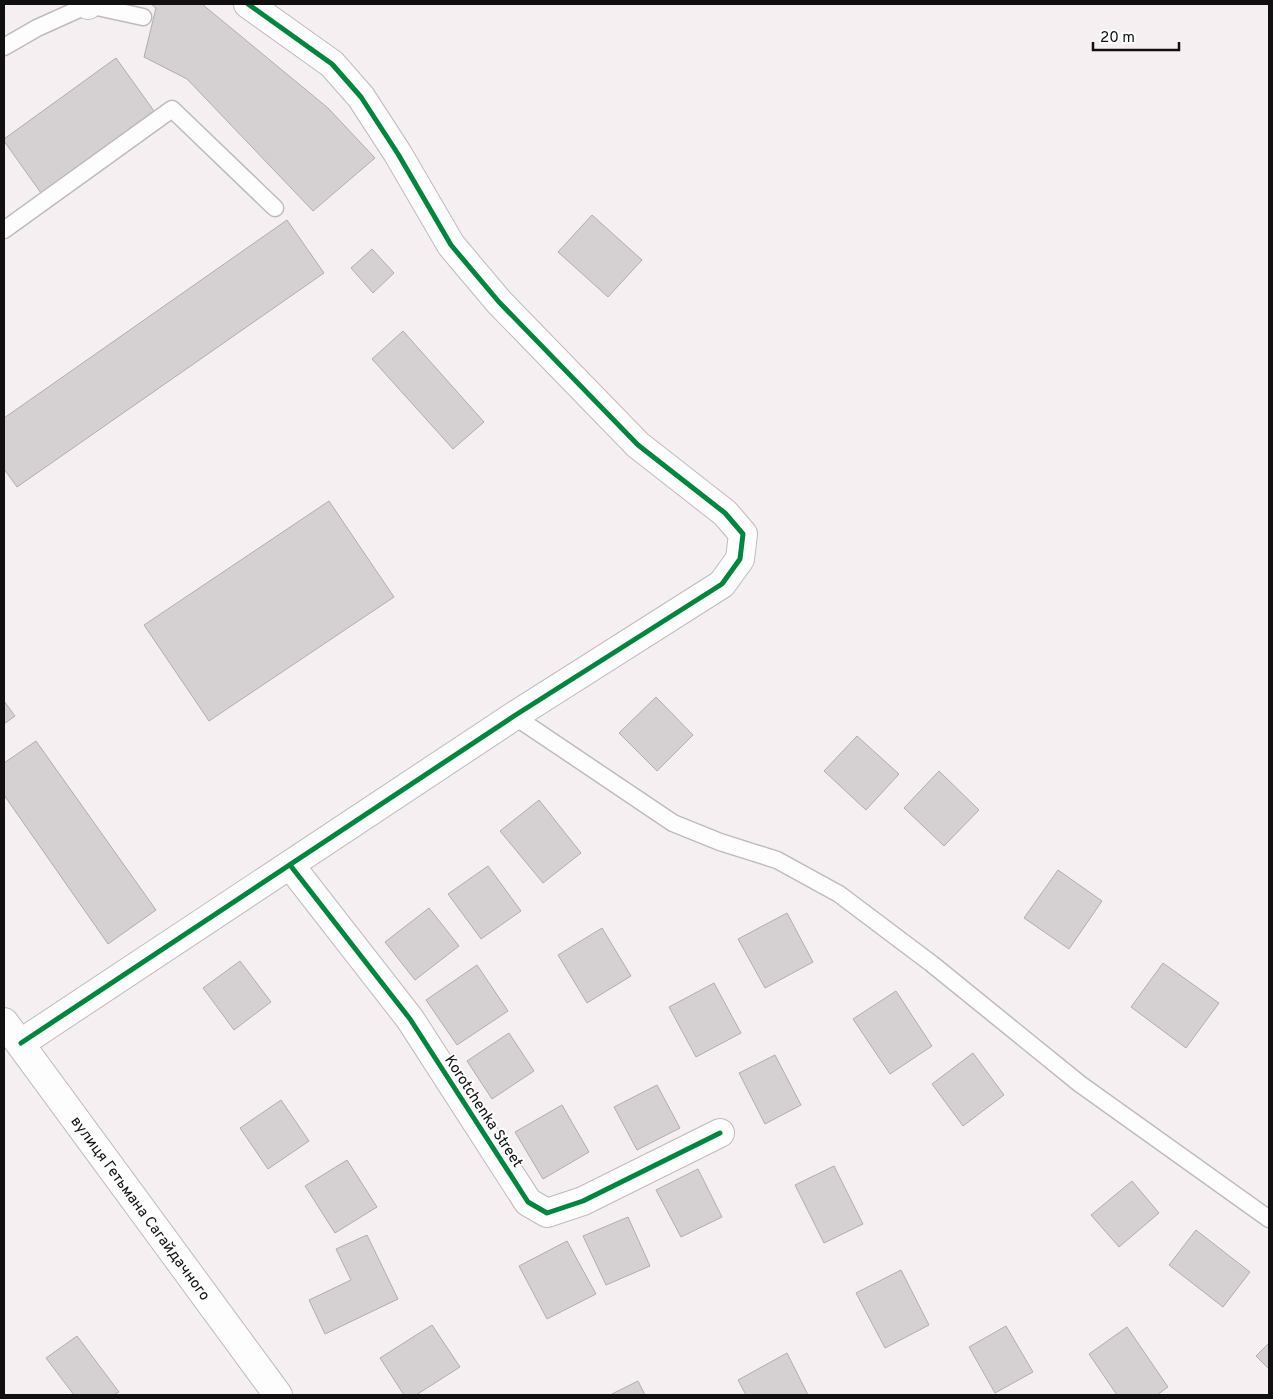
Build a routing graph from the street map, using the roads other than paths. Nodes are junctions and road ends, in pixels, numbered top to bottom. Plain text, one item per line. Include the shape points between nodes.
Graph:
1 (87, 4) edge
2 (248, 4) edge
3 (143, 17) dead end
4 (4, 47) edge
5 (275, 208) dead end
6 (4, 230) edge
7 (514, 716) junction
8 (290, 864) junction
9 (4, 1022) edge
10 (21, 1043) junction
11 (720, 1133) dead end
12 (1269, 1220) edge
13 (278, 1395) edge

1 - 3 lane
1 - 4 lane
2 - 7 street via 332,64 361,97 451,245 499,302 638,445 725,512 743,534 740,559 722,584
5 - 6 lane via 172,110
7 - 8 street
7 - 12 lane via 674,823 777,860 838,894 932,964 1080,1084
8 - 10 street
8 - 11 street, Korotchenka Street via 410,1019 528,1202 547,1213 583,1201
9 - 10 street, вулиця Гетьмана Сагайдачного
10 - 13 street, вулиця Гетьмана Сагайдачного

